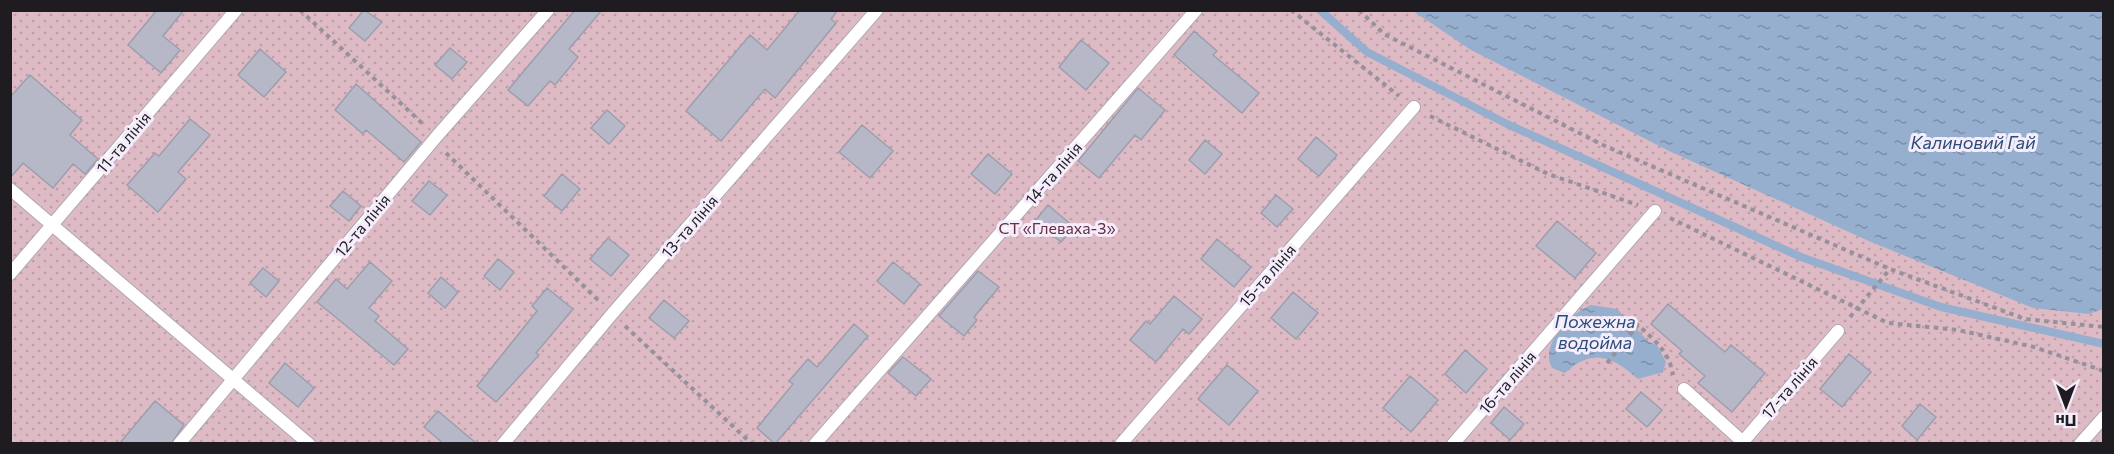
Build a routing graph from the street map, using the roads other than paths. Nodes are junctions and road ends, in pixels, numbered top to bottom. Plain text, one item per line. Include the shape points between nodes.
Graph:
1 (236, 10) edge
2 (548, 10) edge
3 (877, 10) edge
4 (1196, 10) edge
5 (1414, 107) road end
6 (10, 189) edge
7 (1655, 211) road end
8 (53, 225) junction
9 (10, 274) edge
10 (1842, 327) road end
11 (234, 379) junction
12 (1684, 389) road end
13 (2103, 417) edge
14 (1742, 443) edge
15 (179, 444) edge
16 (309, 444) edge
17 (503, 444) edge
18 (815, 444) edge
19 (1121, 444) edge
20 (1453, 444) edge
21 (2080, 444) edge

1 - 8 lane, 11-та лінія
2 - 11 lane, 12-та лінія via 436,136
3 - 17 lane, 13-та лінія
4 - 18 lane, 14-та лінія
5 - 19 lane, 15-та лінія
6 - 8 lane
7 - 20 lane, 16-та лінія
8 - 9 lane, 11-та лінія
8 - 11 lane
10 - 14 lane, 17-та лінія
11 - 15 lane, 12-та лінія
11 - 16 lane
12 - 14 lane
13 - 21 lane

